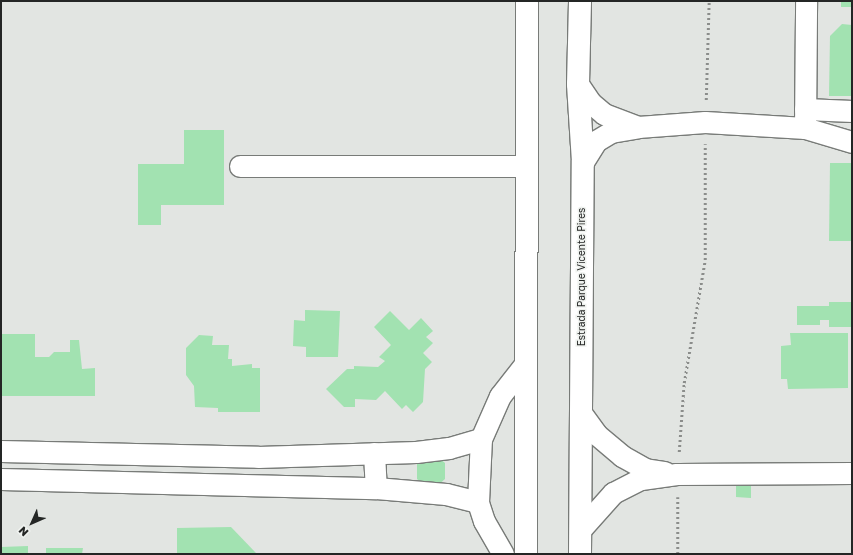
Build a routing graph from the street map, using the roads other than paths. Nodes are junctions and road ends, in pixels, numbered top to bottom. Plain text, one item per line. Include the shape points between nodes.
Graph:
1 (527, 1) edge
2 (580, 1) edge
3 (806, 1) edge
4 (578, 84) junction
5 (852, 111) edge
6 (805, 118) junction
7 (638, 127) junction
8 (852, 142) edge
9 (583, 162) junction
10 (240, 166) dead end
11 (526, 166) junction
12 (526, 364) junction
13 (581, 413) junction
14 (482, 439) junction
15 (1, 451) edge
16 (374, 453) junction
17 (84, 455) junction
18 (258, 457) junction
19 (677, 474) junction
20 (852, 474) edge
21 (1, 479) edge
22 (84, 481) junction
23 (258, 483) junction
24 (376, 488) junction
25 (478, 502) junction
26 (580, 530) junction
27 (503, 554) edge
28 (526, 554) edge
29 (580, 554) edge

1 - 11 main road
2 - 4 main road, Estrada Parque Vicente Pires
3 - 6 street
4 - 7 street via 591,103 604,114
4 - 9 main road, Estrada Parque Vicente Pires
5 - 6 street
6 - 7 street
6 - 8 street
7 - 9 street via 612,132 596,141
9 - 13 main road, Estrada Parque Vicente Pires
10 - 11 street
11 - 12 main road
12 - 14 street via 500,396
12 - 28 main road
13 - 19 street via 596,434 622,456 645,468
13 - 26 main road, Estrada Parque Vicente Pires
14 - 16 street via 449,448
14 - 25 street
15 - 17 street
16 - 18 street
16 - 24 street
17 - 18 street
17 - 22 street
18 - 23 street
19 - 20 street
19 - 26 street via 629,483 613,493
21 - 22 street
22 - 23 street
23 - 24 street
24 - 25 street via 446,494
25 - 27 street via 484,521
26 - 29 main road, Estrada Parque Vicente Pires

